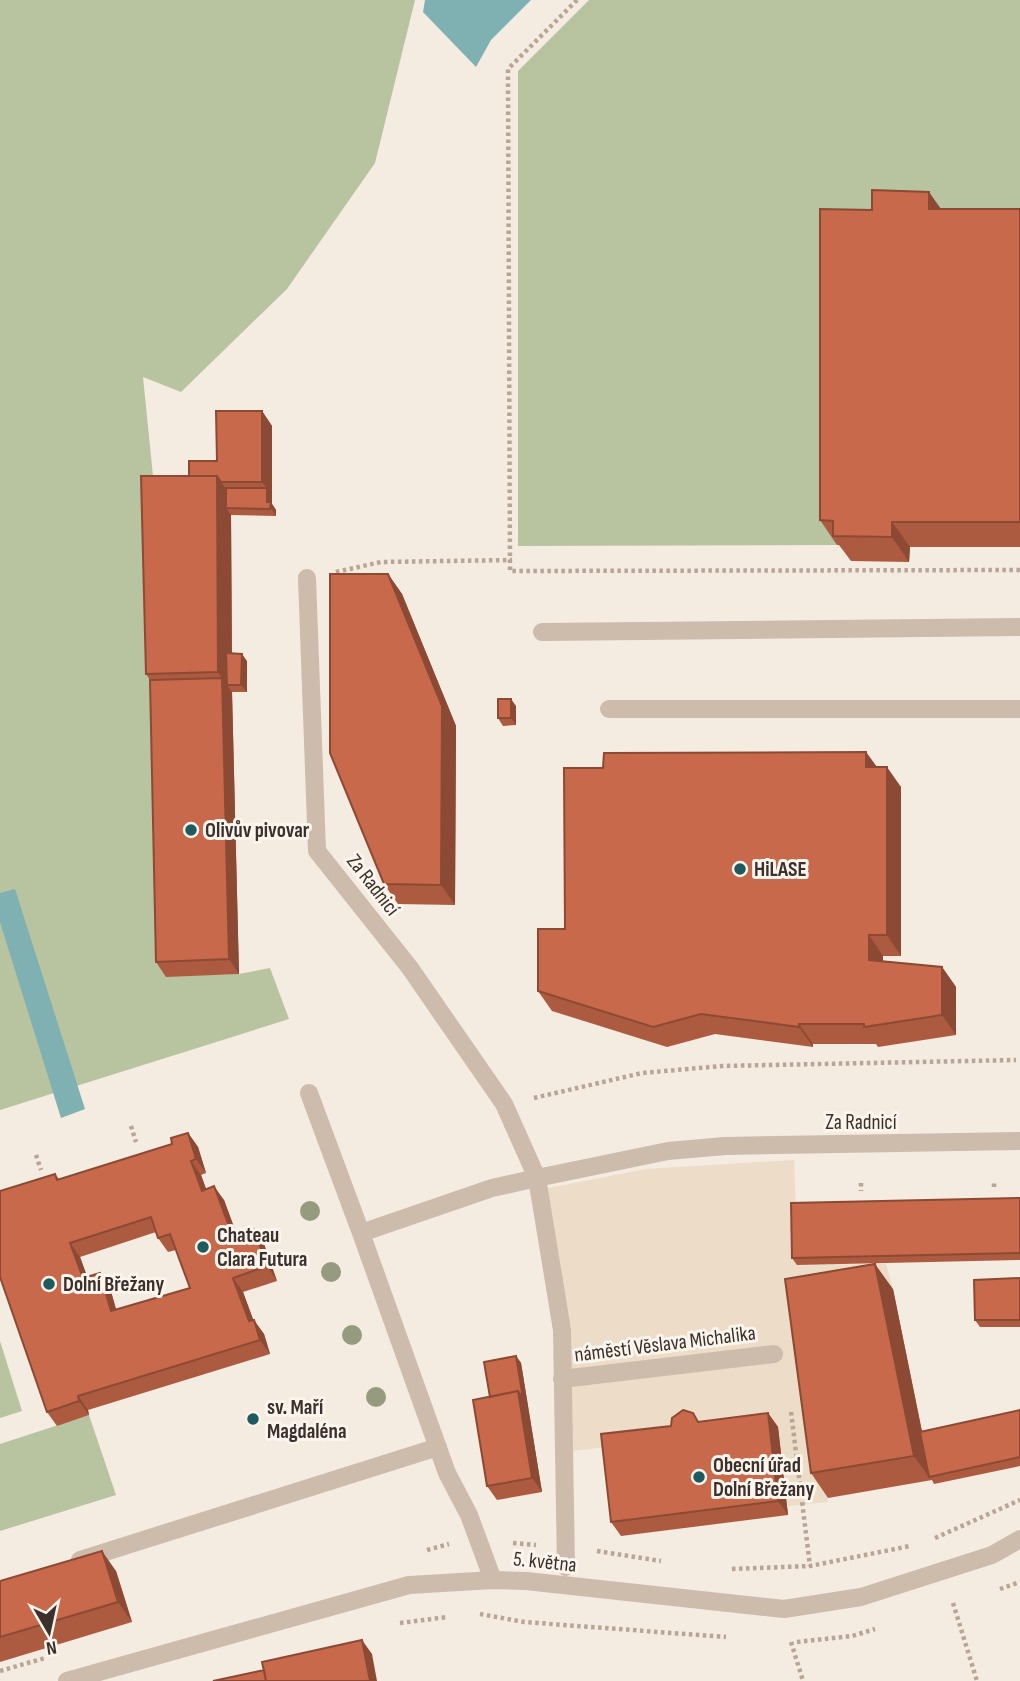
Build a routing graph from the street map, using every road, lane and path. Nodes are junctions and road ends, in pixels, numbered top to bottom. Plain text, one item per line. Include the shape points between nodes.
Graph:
1 (577, 0) edge
2 (512, 560) junction
3 (1020, 570) edge
4 (307, 578) joint
5 (1020, 627) edge
6 (542, 632) dead end
7 (609, 709) dead end
8 (1020, 709) edge
9 (1016, 1060) dead end
10 (309, 1093) dead end
11 (504, 1104) junction
12 (131, 1126) dead end
13 (1020, 1141) edge
14 (136, 1142) dead end
15 (36, 1155) dead end
16 (41, 1170) dead end
17 (537, 1178) junction
18 (861, 1183) dead end
19 (861, 1191) dead end
20 (361, 1233) junction
21 (774, 1354) dead end
22 (562, 1379) junction
23 (791, 1412) dead end
24 (438, 1447) junction
25 (1020, 1539) edge
26 (65, 1564) edge
27 (810, 1566) dead end
28 (493, 1580) junction
29 (566, 1586) junction
30 (953, 1603) dead end
31 (476, 1613) dead end
32 (448, 1617) dead end
33 (393, 1624) dead end
34 (738, 1638) dead end
35 (778, 1641) dead end
36 (66, 1681) edge
37 (803, 1681) edge
38 (977, 1681) edge

1 - 2 path via 508,69
2 - 3 path via 510,571
2 - 4 path via 381,562
4 - 11 street, Za Radnicí via 317,851 410,968
5 - 6 street
7 - 8 street
9 - 11 path via 722,1066 642,1073
10 - 20 street
11 - 17 street, Za Radnicí
12 - 14 path
13 - 17 street, Za Radnicí via 725,1146 668,1151
15 - 16 path
17 - 20 street via 492,1188
17 - 22 street, Za Radnicí via 562,1330
18 - 19 path
20 - 24 street
21 - 22 street, náměstí Věslava Michalika
22 - 29 street, Za Radnicí
23 - 27 path
24 - 26 street
24 - 28 street
25 - 29 street, 5. května via 992,1555 861,1597 784,1609
28 - 29 street, 5. května
28 - 36 street, 5. května via 409,1585
30 - 38 path
31 - 34 path via 524,1622
32 - 33 path
35 - 37 path via 791,1642

